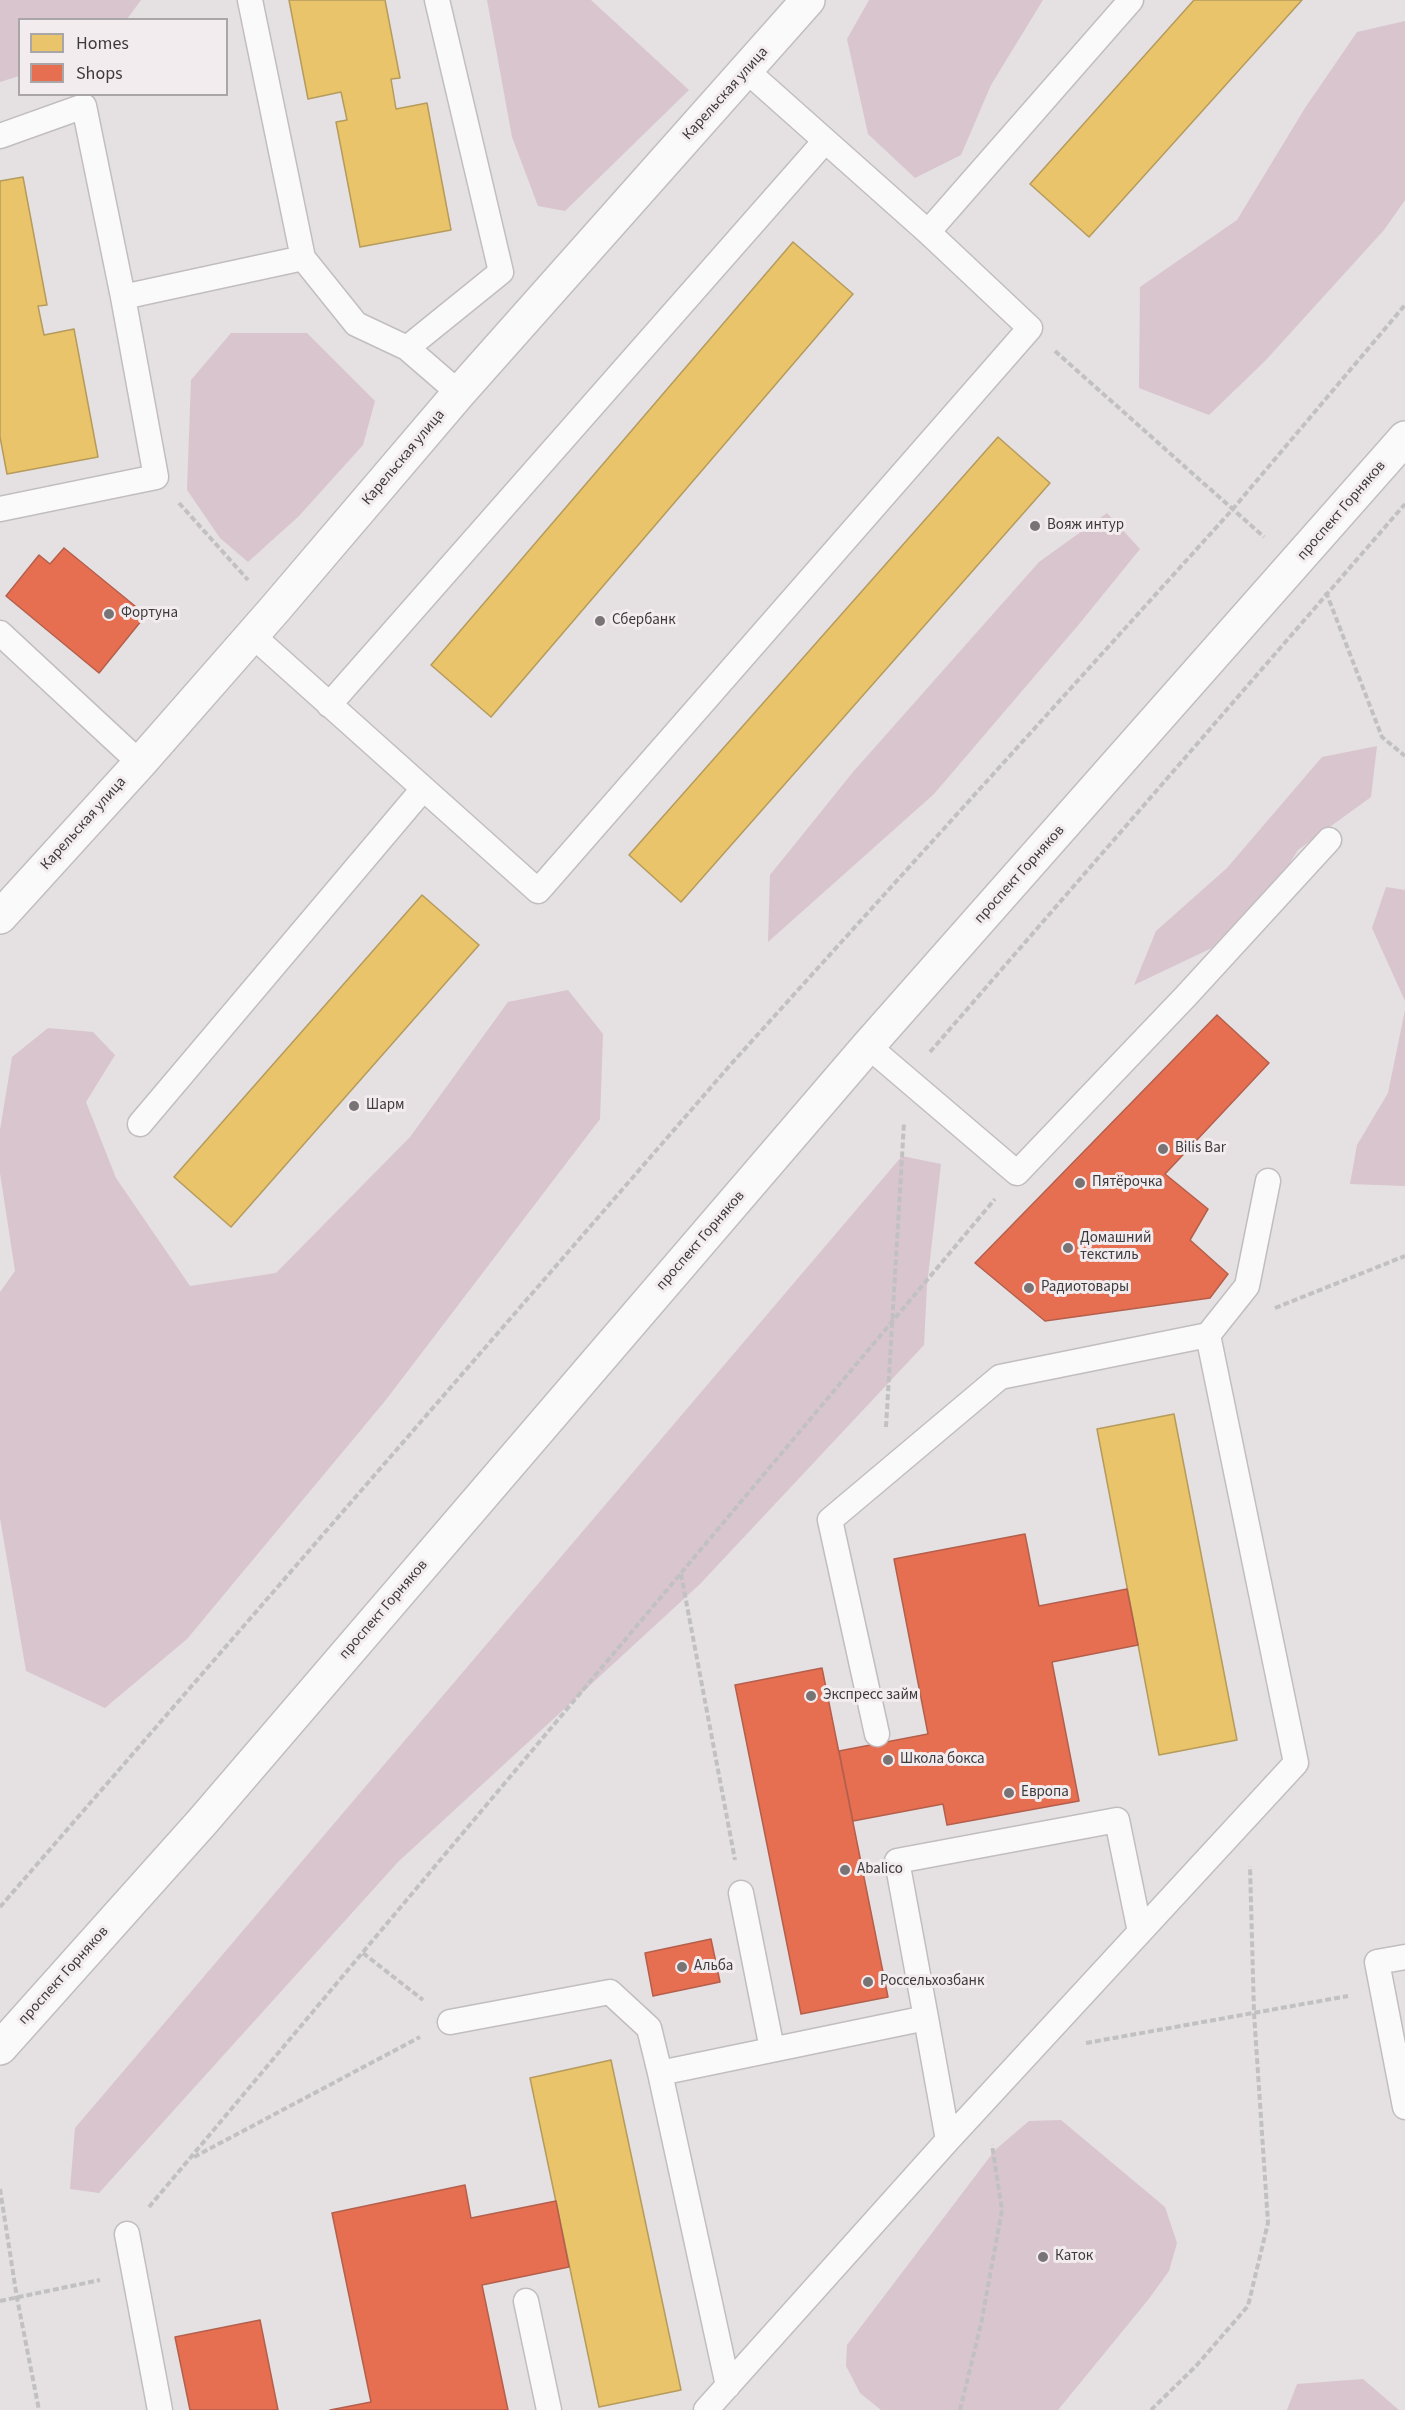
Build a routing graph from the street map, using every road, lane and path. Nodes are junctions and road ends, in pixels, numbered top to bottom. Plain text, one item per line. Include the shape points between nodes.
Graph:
1 (250, 0) edge
2 (437, 0) edge
3 (808, 0) edge
4 (1131, 0) edge
5 (747, 70) junction
6 (0, 136) edge
7 (825, 141) junction
8 (928, 232) junction
9 (303, 258) junction
10 (123, 297) junction
11 (1405, 306) edge
12 (1030, 328) junction
13 (407, 348) junction
14 (459, 393) junction
15 (1405, 438) edge
16 (156, 477) junction
17 (1405, 504) edge
18 (0, 509) edge
19 (1232, 510) junction
20 (1295, 564) junction
21 (1328, 593) junction
22 (275, 609) junction
23 (0, 633) edge
24 (252, 635) junction
25 (329, 705) junction
26 (1405, 756) edge
27 (140, 763) junction
28 (423, 789) junction
29 (1329, 840) dead end
30 (0, 917) edge
31 (868, 1046) junction
32 (907, 1078) junction
33 (140, 1124) dead end
34 (1017, 1173) junction
35 (1268, 1182) dead end
36 (1405, 1256) edge
37 (1274, 1309) dead end
38 (892, 1322) junction
39 (1208, 1335) junction
40 (884, 1474) junction
41 (681, 1574) junction
42 (877, 1734) dead end
43 (1248, 1815) junction
44 (741, 1893) joint
45 (0, 1907) edge
46 (1140, 1932) junction
47 (363, 1953) junction
48 (1405, 1957) edge
49 (1382, 1990) junction
50 (1254, 2013) junction
51 (926, 2018) junction
52 (450, 2022) junction
53 (0, 2048) edge
54 (772, 2049) junction
55 (1027, 2054) junction
56 (660, 2073) junction
57 (984, 2100) junction
58 (1405, 2107) edge
59 (948, 2140) junction
60 (190, 2159) junction
61 (0, 2190) edge
62 (127, 2234) junction
63 (17, 2298) junction
64 (0, 2301) edge
65 (526, 2301) dead end
66 (728, 2386) junction
67 (39, 2410) edge
68 (160, 2410) edge
69 (549, 2410) edge
70 (706, 2410) edge
71 (960, 2410) edge
72 (1151, 2410) edge

1 - 9 lane
2 - 13 lane via 501,272
3 - 5 main road, Карельская улица
4 - 8 lane
5 - 7 lane
5 - 14 main road, Карельская улица
6 - 10 lane via 84,106
7 - 8 lane
7 - 25 lane
8 - 12 lane
9 - 10 lane
9 - 13 lane via 356,324
10 - 16 lane
11 - 19 path
12 - 19 path
12 - 28 lane via 538,891
13 - 14 lane
14 - 22 main road, Карельская улица
15 - 20 main road, проспект Горняков
16 - 18 lane
16 - 22 path
17 - 21 path
19 - 45 path via 732,1063
20 - 21 path
20 - 31 main road, проспект Горняков
21 - 26 path via 1382,737
21 - 32 path
22 - 24 main road, Карельская улица
23 - 27 lane
24 - 25 lane
24 - 27 main road, Карельская улица
25 - 28 lane
27 - 30 main road, Карельская улица
28 - 33 lane
29 - 34 lane
31 - 32 lane
31 - 53 main road, проспект Горняков via 211,1812
32 - 34 lane
32 - 38 path
34 - 38 path
35 - 39 lane via 1247,1286
36 - 37 path
38 - 40 path
38 - 41 path
39 - 40 lane via 1000,1377
39 - 43 lane via 1296,1763
40 - 42 lane via 830,1520
41 - 44 path
41 - 47 path
43 - 46 lane
43 - 50 path
44 - 54 lane
46 - 51 lane via 1117,1820 897,1861
46 - 55 lane
47 - 52 path
47 - 60 path
48 - 49 lane via 1377,1962
49 - 50 path
49 - 58 lane
50 - 55 path
50 - 72 path via 1268,2223 1248,2306
51 - 54 lane
51 - 59 lane
52 - 56 lane via 610,1992 649,2028
52 - 60 path
54 - 56 lane
55 - 57 lane
56 - 66 lane
57 - 59 lane
57 - 71 path via 1002,2210
59 - 66 lane
60 - 62 path
61 - 63 path
62 - 63 path via 101,2265 104,2280
62 - 68 lane
63 - 64 path
63 - 67 path
65 - 69 lane
66 - 70 lane

